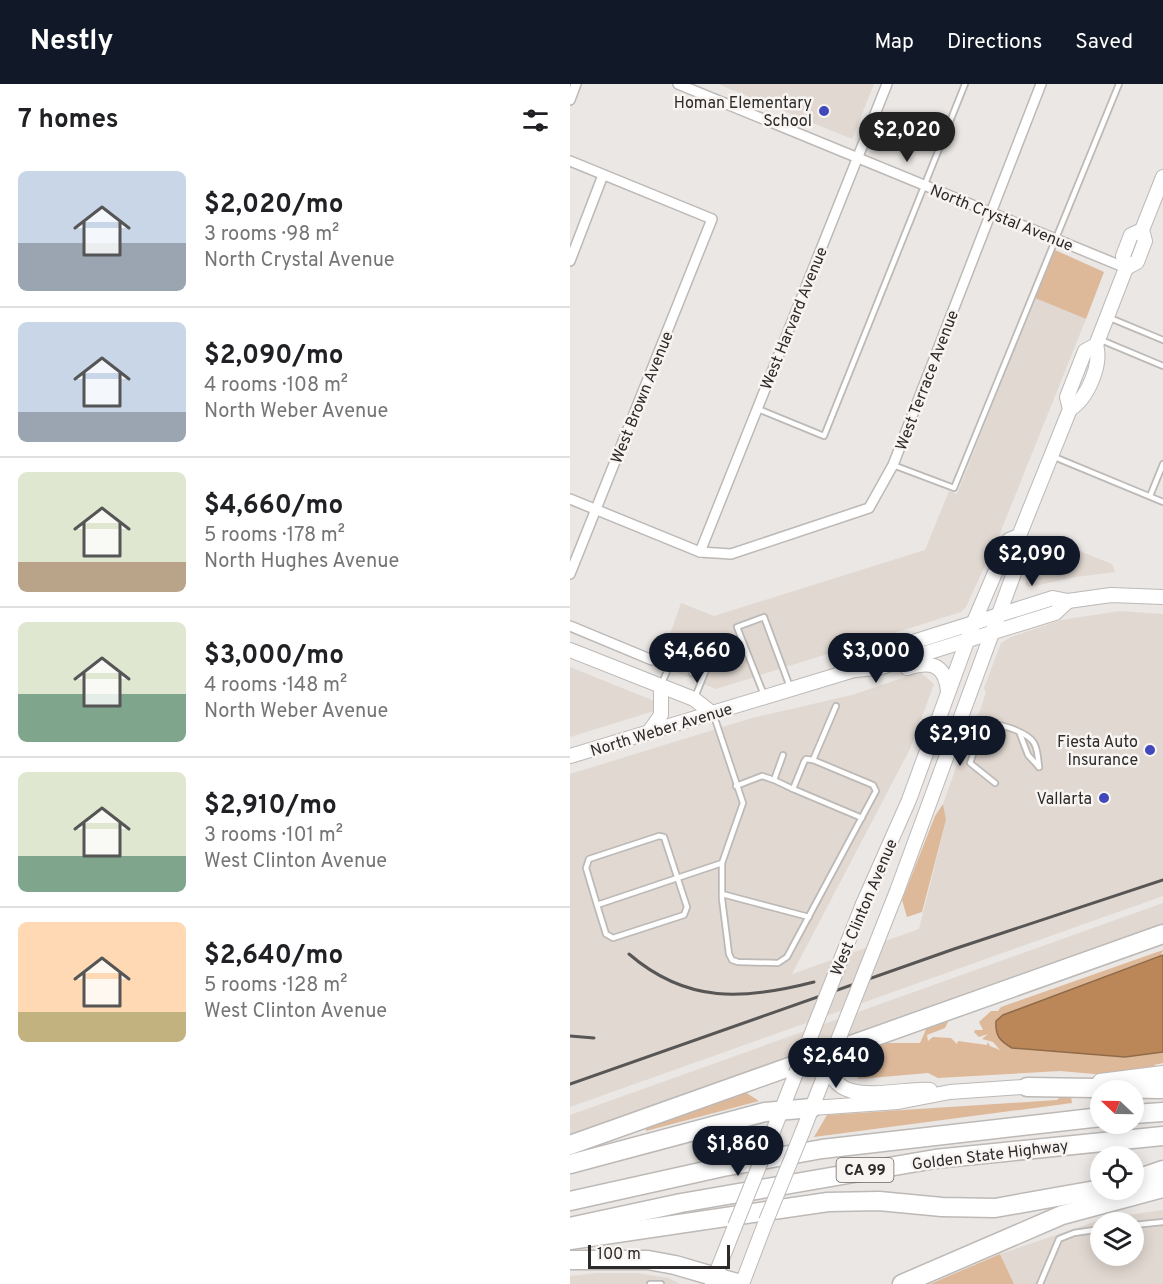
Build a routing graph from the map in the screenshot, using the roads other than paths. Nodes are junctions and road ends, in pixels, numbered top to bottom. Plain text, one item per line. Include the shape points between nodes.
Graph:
1 (576, 84) edge
2 (678, 84) edge
3 (887, 84) edge
4 (965, 84) edge
5 (1041, 84) edge
6 (1119, 84) edge
7 (570, 100) edge
8 (857, 158) junction
9 (570, 161) edge
10 (603, 175) junction
11 (1163, 177) edge
12 (925, 186) junction
13 (991, 212) junction
14 (1056, 239) junction
15 (570, 261) edge
16 (1126, 268) junction
17 (1107, 317) junction
18 (1163, 340) edge
19 (1097, 342) junction
20 (1163, 366) edge
21 (757, 408) junction
22 (1052, 456) junction
23 (1163, 464) edge
24 (893, 465) junction
25 (1150, 496) junction
26 (570, 499) edge
27 (1163, 502) edge
28 (596, 510) junction
29 (1019, 536) junction
30 (700, 552) junction
31 (570, 574) edge
32 (1163, 597) edge
33 (1068, 601) junction
34 (999, 614) junction
35 (974, 622) junction
36 (570, 626) edge
37 (992, 632) junction
38 (967, 639) junction
39 (570, 650) edge
40 (684, 654) dead end
41 (677, 658) junction
42 (698, 659) dead end
43 (652, 660) dead end
44 (891, 664) junction
45 (679, 667) dead end
46 (698, 667) junction
47 (706, 670) junction
48 (854, 670) junction
49 (693, 673) dead end
50 (661, 686) junction
51 (790, 690) junction
52 (948, 692) junction
53 (765, 698) junction
54 (694, 699) junction
55 (836, 706) dead end
56 (713, 714) junction
57 (649, 732) junction
58 (1019, 733) junction
59 (783, 755) dead end
60 (570, 756) edge
61 (813, 760) junction
62 (774, 780) junction
63 (995, 783) dead end
64 (736, 786) junction
65 (793, 789) junction
66 (862, 818) junction
67 (722, 863) junction
68 (679, 878) junction
69 (722, 894) junction
70 (597, 905) junction
71 (808, 917) junction
72 (1163, 934) edge
73 (831, 1058) junction
74 (1163, 1073) edge
75 (1027, 1087) junction
76 (1163, 1089) edge
77 (950, 1092) junction
78 (812, 1108) junction
79 (782, 1111) junction
80 (1163, 1112) edge
81 (1144, 1113) edge
82 (1090, 1119) edge
83 (1163, 1136) edge
84 (570, 1145) edge
85 (570, 1164) edge
86 (1163, 1170) edge
87 (1144, 1177) edge
88 (1163, 1188) edge
89 (1090, 1191) edge
90 (570, 1201) edge
91 (1163, 1222) edge
92 (1144, 1224) edge
93 (570, 1227) edge
94 (1090, 1231) edge
95 (570, 1240) edge
96 (570, 1260) edge
97 (713, 1281) edge
98 (650, 1284) edge
99 (661, 1284) edge
100 (741, 1284) edge
101 (902, 1284) edge
102 (1040, 1284) edge

1 - 7 street
2 - 8 street, North Crystal Avenue
3 - 8 street, West Harvard Avenue
4 - 12 lane
5 - 13 street, West Terrace Avenue
6 - 14 lane
8 - 12 street, North Crystal Avenue
8 - 21 street, West Harvard Avenue
9 - 10 street
10 - 15 street
10 - 28 street, West Brown Avenue via 712,219
11 - 16 main road, West Clinton Avenue via 1142,230 1145,241 1137,262
12 - 13 street, North Crystal Avenue
12 - 21 lane via 824,436
13 - 14 street, North Crystal Avenue
13 - 24 street, West Terrace Avenue
14 - 16 street, North Crystal Avenue
14 - 24 lane via 954,488
16 - 17 main road, West Clinton Avenue
17 - 18 lane
17 - 19 main road, West Clinton Avenue
19 - 20 lane
19 - 22 main road, West Clinton Avenue via 1085,351 1067,397 1070,409
21 - 30 street, West Harvard Avenue
22 - 25 lane
22 - 29 main road, West Clinton Avenue
23 - 25 lane
24 - 30 street, West Terrace Avenue via 869,508 731,554
25 - 27 lane
26 - 28 street, West Terrace Avenue
28 - 30 street, West Terrace Avenue
28 - 31 street, West Brown Avenue
29 - 34 main road, West Clinton Avenue via 1024,546
29 - 35 main road, West Clinton Avenue via 1009,540
32 - 33 main road, North Weber Avenue via 1111,595
33 - 34 main road, North Weber Avenue via 1053,598
33 - 37 main road, North Weber Avenue via 1055,613
34 - 35 main road, North Weber Avenue
34 - 37 main road, West Clinton Avenue
35 - 38 main road, West Clinton Avenue
35 - 48 main road, North Weber Avenue via 875,654
36 - 43 street
37 - 38 main road, North Weber Avenue
37 - 73 main road, West Clinton Avenue, bridge
38 - 44 main road, North Weber Avenue
38 - 52 main road, West Clinton Avenue
39 - 50 main road
40 - 41 lane
41 - 45 lane
41 - 47 lane via 679,643 705,653
41 - 50 lane
42 - 46 lane
44 - 48 main road, North Weber Avenue
44 - 52 main road via 901,670 932,664 942,672
46 - 47 lane
46 - 49 lane
47 - 54 lane
48 - 51 main road, North Weber Avenue
50 - 54 main road
50 - 57 main road via 661,715
51 - 53 main road, North Weber Avenue
51 - 53 lane via 764,617 737,627
52 - 79 main road, West Clinton Avenue, bridge via 909,800 863,904
53 - 56 main road, North Weber Avenue
54 - 56 main road
55 - 61 lane
56 - 57 main road, North Weber Avenue
56 - 64 lane
57 - 60 main road, North Weber Avenue
58 - 58 lane via 1034,743 1039,767 1028,755
58 - 63 lane via 993,724 982,729 970,763
59 - 62 lane
61 - 65 lane via 806,759
61 - 66 lane via 876,787
62 - 64 lane via 762,776
62 - 65 lane
64 - 67 lane via 743,803
65 - 66 lane
66 - 71 lane
67 - 68 lane
67 - 69 lane
68 - 70 lane
68 - 70 lane via 687,907 684,915 609,938
68 - 70 lane via 661,836 589,859 586,868
69 - 71 lane
69 - 71 lane via 729,954 738,962 783,961
72 - 84 highway
73 - 77 main road via 836,1080 847,1091
73 - 78 main road, West Clinton Avenue
74 - 75 main road
75 - 76 highway
75 - 77 main road
77 - 78 main road via 898,1102
78 - 79 highway
78 - 100 main road, West Clinton Avenue, bridge
79 - 85 highway via 711,1125
79 - 97 main road, West Clinton Avenue, bridge
80 - 81 highway
82 - 90 highway, Golden State Highway / CA 99 via 822,1149
83 - 93 highway, Golden State Highway / CA 99 via 935,1159 693,1201
86 - 87 highway
88 - 101 highway via 1062,1215
89 - 95 highway via 995,1208 828,1202
91 - 92 lane
94 - 102 lane via 1059,1239
96 - 97 highway via 648,1260 675,1265
97 - 100 highway
98 - 99 lane

